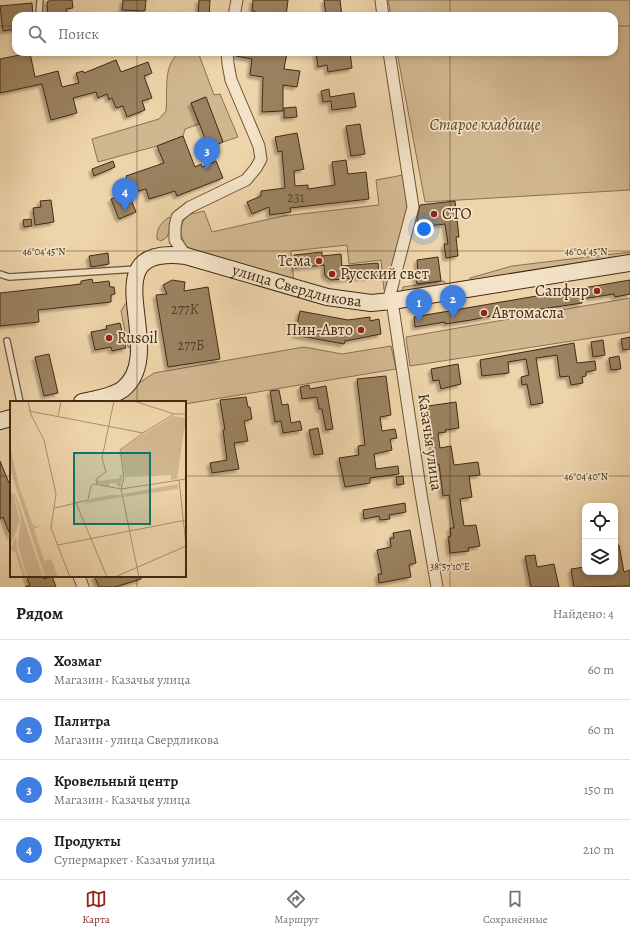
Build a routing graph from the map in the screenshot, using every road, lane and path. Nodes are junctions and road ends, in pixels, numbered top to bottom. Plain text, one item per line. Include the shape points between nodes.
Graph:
1 (40, 0) edge
2 (237, 0) edge
3 (381, 0) edge
4 (39, 12) edge
5 (235, 12) edge
6 (382, 12) edge
7 (228, 56) edge
8 (390, 56) edge
9 (186, 256) junction
10 (630, 263) edge
11 (138, 269) junction
12 (0, 274) edge
13 (390, 302) junction
14 (7, 341) dead end
15 (20, 401) edge
16 (86, 401) edge
17 (10, 418) edge
18 (0, 421) edge
19 (79, 577) edge
20 (83, 587) edge
21 (437, 587) edge

1 - 4 lane
2 - 5 street
3 - 6 street
7 - 9 street via 232,80 259,146 261,159 246,180 185,210 177,217 175,240
8 - 13 street via 413,207
9 - 11 street, улица Свердликова via 153,258 145,261
9 - 13 street, улица Свердликова via 317,295 358,302
10 - 13 street, улица Свердликова
11 - 12 lane via 9,277
11 - 16 street via 134,283 140,354 136,369 130,381 118,392
13 - 21 street, Казачья улица
14 - 15 lane
17 - 18 street
19 - 20 street

